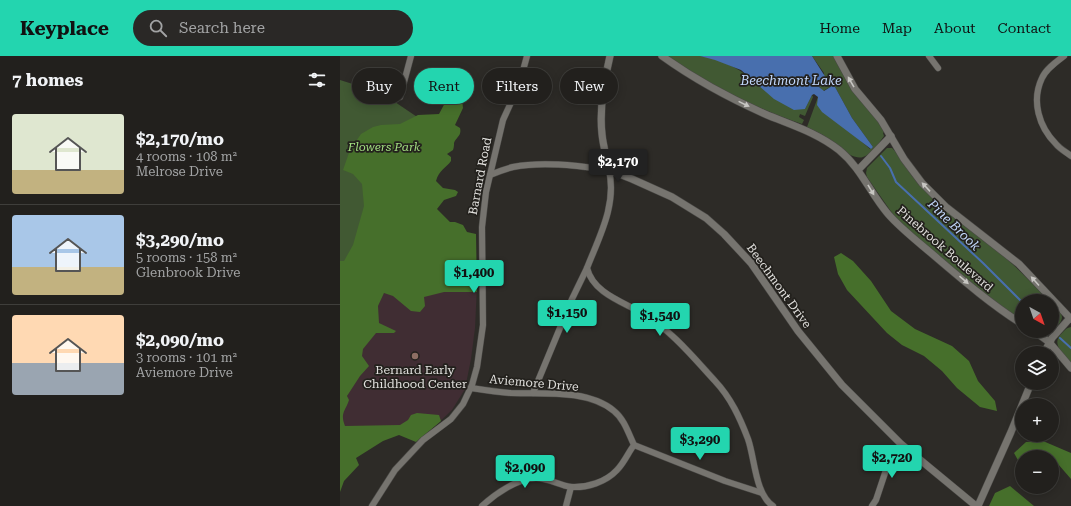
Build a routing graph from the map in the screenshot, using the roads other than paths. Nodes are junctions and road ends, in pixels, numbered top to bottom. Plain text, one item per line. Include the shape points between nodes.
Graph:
1 (411, 56) edge
2 (527, 56) edge
3 (610, 56) edge
4 (662, 56) edge
5 (836, 56) edge
6 (929, 56) edge
7 (1064, 56) edge
8 (938, 68) dead end
9 (406, 75) edge
10 (891, 136) junction
11 (1071, 156) edge
12 (609, 170) junction
13 (858, 170) junction
14 (490, 175) junction
15 (587, 268) junction
16 (1015, 319) edge
17 (1071, 319) edge
18 (1044, 338) edge
19 (1049, 342) junction
20 (1047, 346) edge
21 (1071, 368) edge
22 (471, 388) junction
23 (1028, 390) edge
24 (533, 393) junction
25 (634, 444) junction
26 (901, 444) junction
27 (571, 487) junction
28 (762, 493) junction
29 (372, 506) edge
30 (482, 506) edge
31 (566, 506) edge
32 (773, 506) edge
33 (872, 506) edge
34 (977, 506) edge

1 - 9 street
2 - 14 street, Barnard Road via 519,85 503,120
3 - 12 street via 601,121
4 -> 13 street, Pinebrook Boulevard via 686,73 726,95 823,138 845,155
10 -> 5 street via 855,89
6 - 8 street
7 - 11 street via 1042,78 1037,99 1039,118 1045,131 1056,145
10 - 13 street
17 -> 10 street via 1019,264 932,194 909,167
12 - 14 street via 541,165 514,167
12 - 15 street via 612,181 606,223
12 - 26 street, Beechmont Drive via 680,201 706,218 730,240 751,263 826,367
13 -> 16 street, Pinebrook Boulevard via 879,202 900,225 984,298
14 - 22 street, Barnard Road via 482,227 483,325
15 - 24 street
15 - 28 street via 593,282 604,293 661,326 721,388 735,408 746,434
17 - 19 street
18 - 19 street
19 - 20 street
19 - 21 street
22 - 24 street, Aviemore Drive
22 - 29 street, Barnard Road via 451,419 423,440 395,470
23 - 34 street
24 - 25 street, Aviemore Drive via 555,393 600,402 621,418
25 - 27 street via 622,464 611,475 593,484
25 - 28 street via 725,481
26 - 33 street via 889,461
26 - 34 street, Beechmont Drive
27 - 30 street via 546,479 524,479 492,496
27 - 31 street
28 - 32 street

